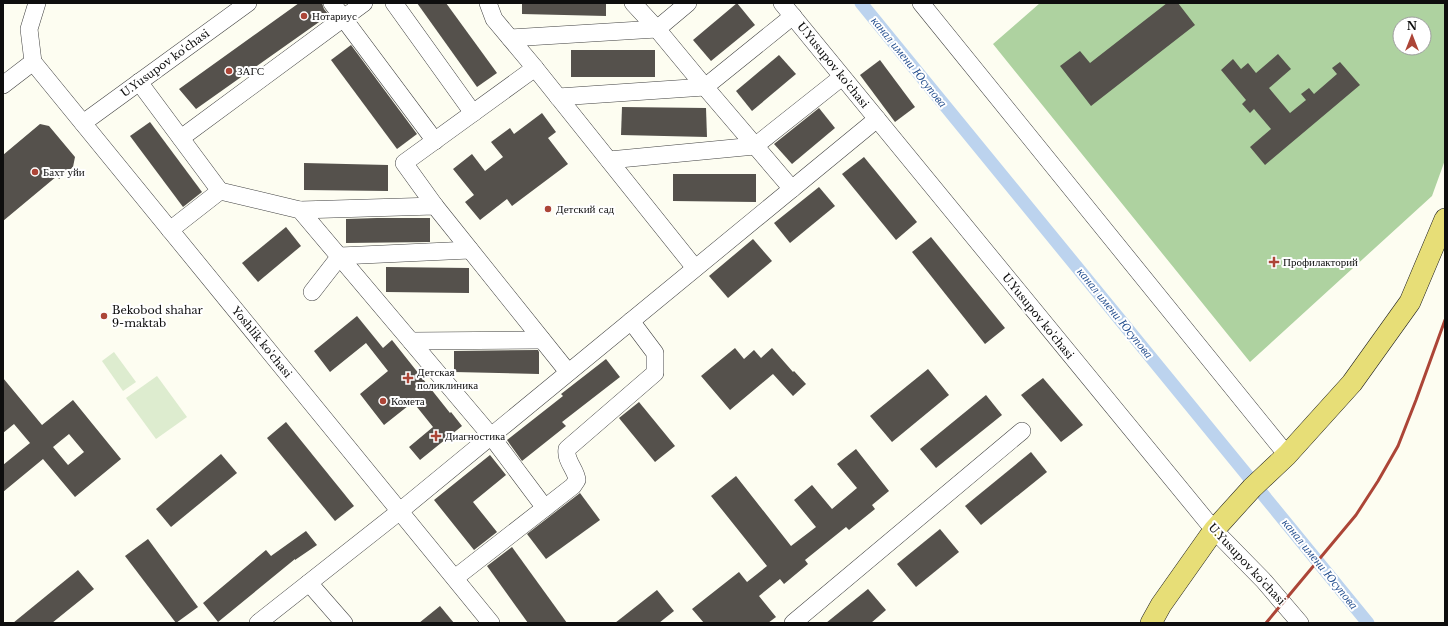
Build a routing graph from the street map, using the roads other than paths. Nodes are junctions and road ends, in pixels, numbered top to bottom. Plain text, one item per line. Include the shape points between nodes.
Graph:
1 (37, 3) edge
2 (248, 3) edge
3 (332, 3) edge
4 (364, 3) edge
5 (394, 3) edge
6 (488, 3) edge
7 (633, 3) edge
8 (688, 3) edge
9 (782, 3) edge
10 (921, 3) edge
11 (792, 16) junction
12 (344, 18) junction
13 (657, 29) junction
14 (510, 38) junction
15 (33, 62) junction
16 (535, 68) junction
17 (842, 77) junction
18 (139, 82) junction
19 (3, 85) edge
20 (705, 87) junction
21 (558, 97) junction
22 (473, 113) junction
23 (877, 119) junction
24 (83, 123) junction
25 (181, 138) junction
26 (435, 141) junction
27 (755, 146) junction
28 (609, 160) junction
29 (792, 189) junction
30 (220, 191) junction
31 (436, 206) junction
32 (300, 210) junction
33 (1445, 219) edge
34 (170, 230) junction
35 (470, 250) junction
36 (340, 256) junction
37 (695, 268) junction
38 (312, 292) dead end
39 (631, 321) junction
40 (542, 340) junction
41 (411, 342) junction
42 (568, 372) junction
43 (1022, 431) dead end
44 (491, 436) junction
45 (1282, 460) junction
46 (545, 508) junction
47 (400, 510) junction
48 (1214, 530) junction
49 (455, 578) junction
50 (309, 583) junction
51 (487, 622) edge
52 (258, 623) edge
53 (344, 623) edge
54 (794, 623) edge
55 (1151, 623) edge
56 (1300, 623) edge

1 - 15 street via 29,29
2 - 18 street, U.Yusupov ko'chasi
3 - 12 street
4 - 12 street
5 - 22 street
6 - 14 street via 494,19
7 - 13 street
8 - 13 street
9 - 11 street, U.Yusupov ko'chasi
10 - 45 street
11 - 17 street, U.Yusupov ko'chasi
11 - 20 street
12 - 25 street
12 - 26 street
13 - 14 street
13 - 20 street
14 - 16 street
15 - 19 street
15 - 24 street, Yoshlik ko'chasi
16 - 21 street
16 - 22 street
17 - 23 street, U.Yusupov ko'chasi
17 - 27 street
18 - 24 street, U.Yusupov ko'chasi
18 - 25 street
20 - 21 street
20 - 27 street
21 - 28 street
22 - 26 street
23 - 29 street
23 - 48 street, U.Yusupov ko'chasi
24 - 34 street, Yoshlik ko'chasi
25 - 30 street
26 - 31 street via 404,163
27 - 28 street
27 - 29 street
28 - 37 street
29 - 37 street
30 - 32 street
30 - 34 street
31 - 32 street
31 - 35 street
32 - 36 street
33 - 45 main road via 1410,302 1352,383
34 - 47 street, Yoshlik ko'chasi
35 - 36 street
35 - 40 street
36 - 38 street
36 - 41 street
37 - 39 street
39 - 42 street
39 - 46 street via 655,353 654,373 567,449 566,454 577,480
40 - 41 street
40 - 42 street
41 - 44 street
42 - 44 street
43 - 54 street
44 - 46 street
44 - 47 street
45 - 48 main road via 1252,488
46 - 49 street
47 - 49 street, Yoshlik ko'chasi
47 - 50 street
48 - 55 main road via 1160,605
48 - 56 street, U.Yusupov ko'chasi via 1263,580
49 - 51 street, Yoshlik ko'chasi
50 - 52 street
50 - 53 street

